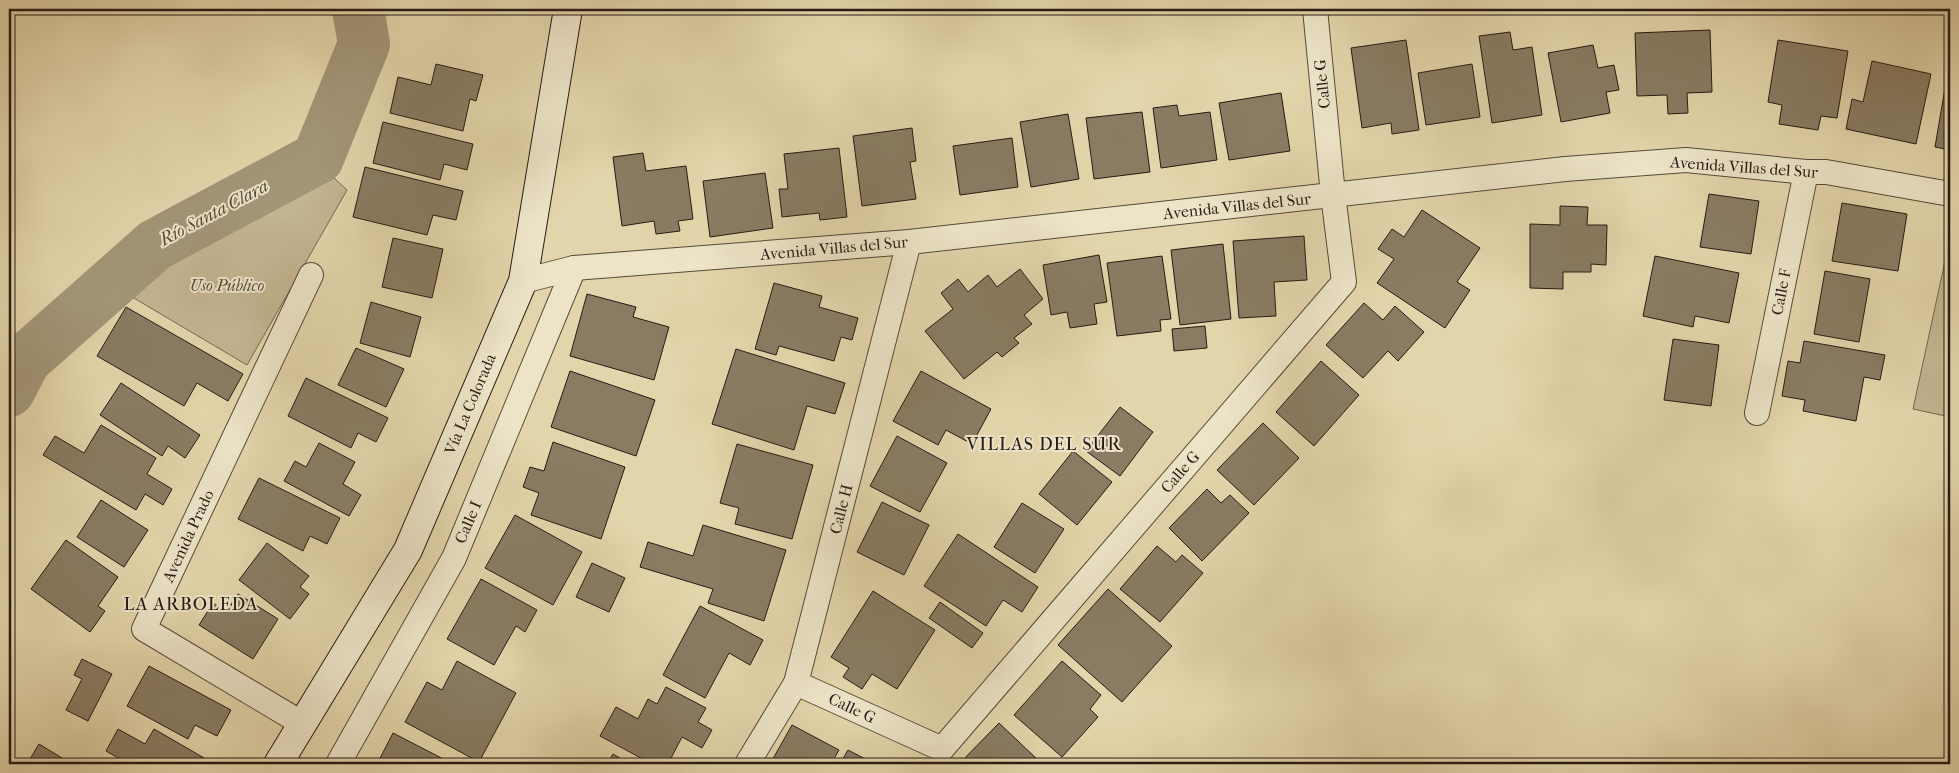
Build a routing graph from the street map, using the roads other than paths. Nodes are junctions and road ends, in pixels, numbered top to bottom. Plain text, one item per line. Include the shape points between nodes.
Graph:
1 (568, 9) edge
2 (1315, 9) edge
3 (1806, 172) junction
4 (1950, 194) edge
5 (1333, 195) junction
6 (909, 242) junction
7 (574, 268) junction
8 (311, 275) dead end
9 (523, 280) junction
10 (1757, 413) dead end
11 (796, 683) junction
12 (303, 724) junction
13 (278, 764) edge
14 (338, 764) edge
15 (747, 764) edge

1 - 9 main road, Vía La Colorada
2 - 5 street, Calle G
3 - 4 street, Avenida Villas del Sur via 1826,172
3 - 5 street, Avenida Villas del Sur via 1686,160 1565,169
3 - 10 street, Calle F
5 - 6 street, Avenida Villas del Sur
5 - 11 street, Calle G via 1344,282 942,749
6 - 7 street, Avenida Villas del Sur
6 - 11 street, Calle H
7 - 9 street, Avenida Villas del Sur
7 - 14 street, Calle I via 454,558
8 - 12 street, Avenida Prado via 144,629
9 - 12 main road, Vía La Colorada via 408,550
11 - 15 street, Calle H
12 - 13 main road, Vía La Colorada

